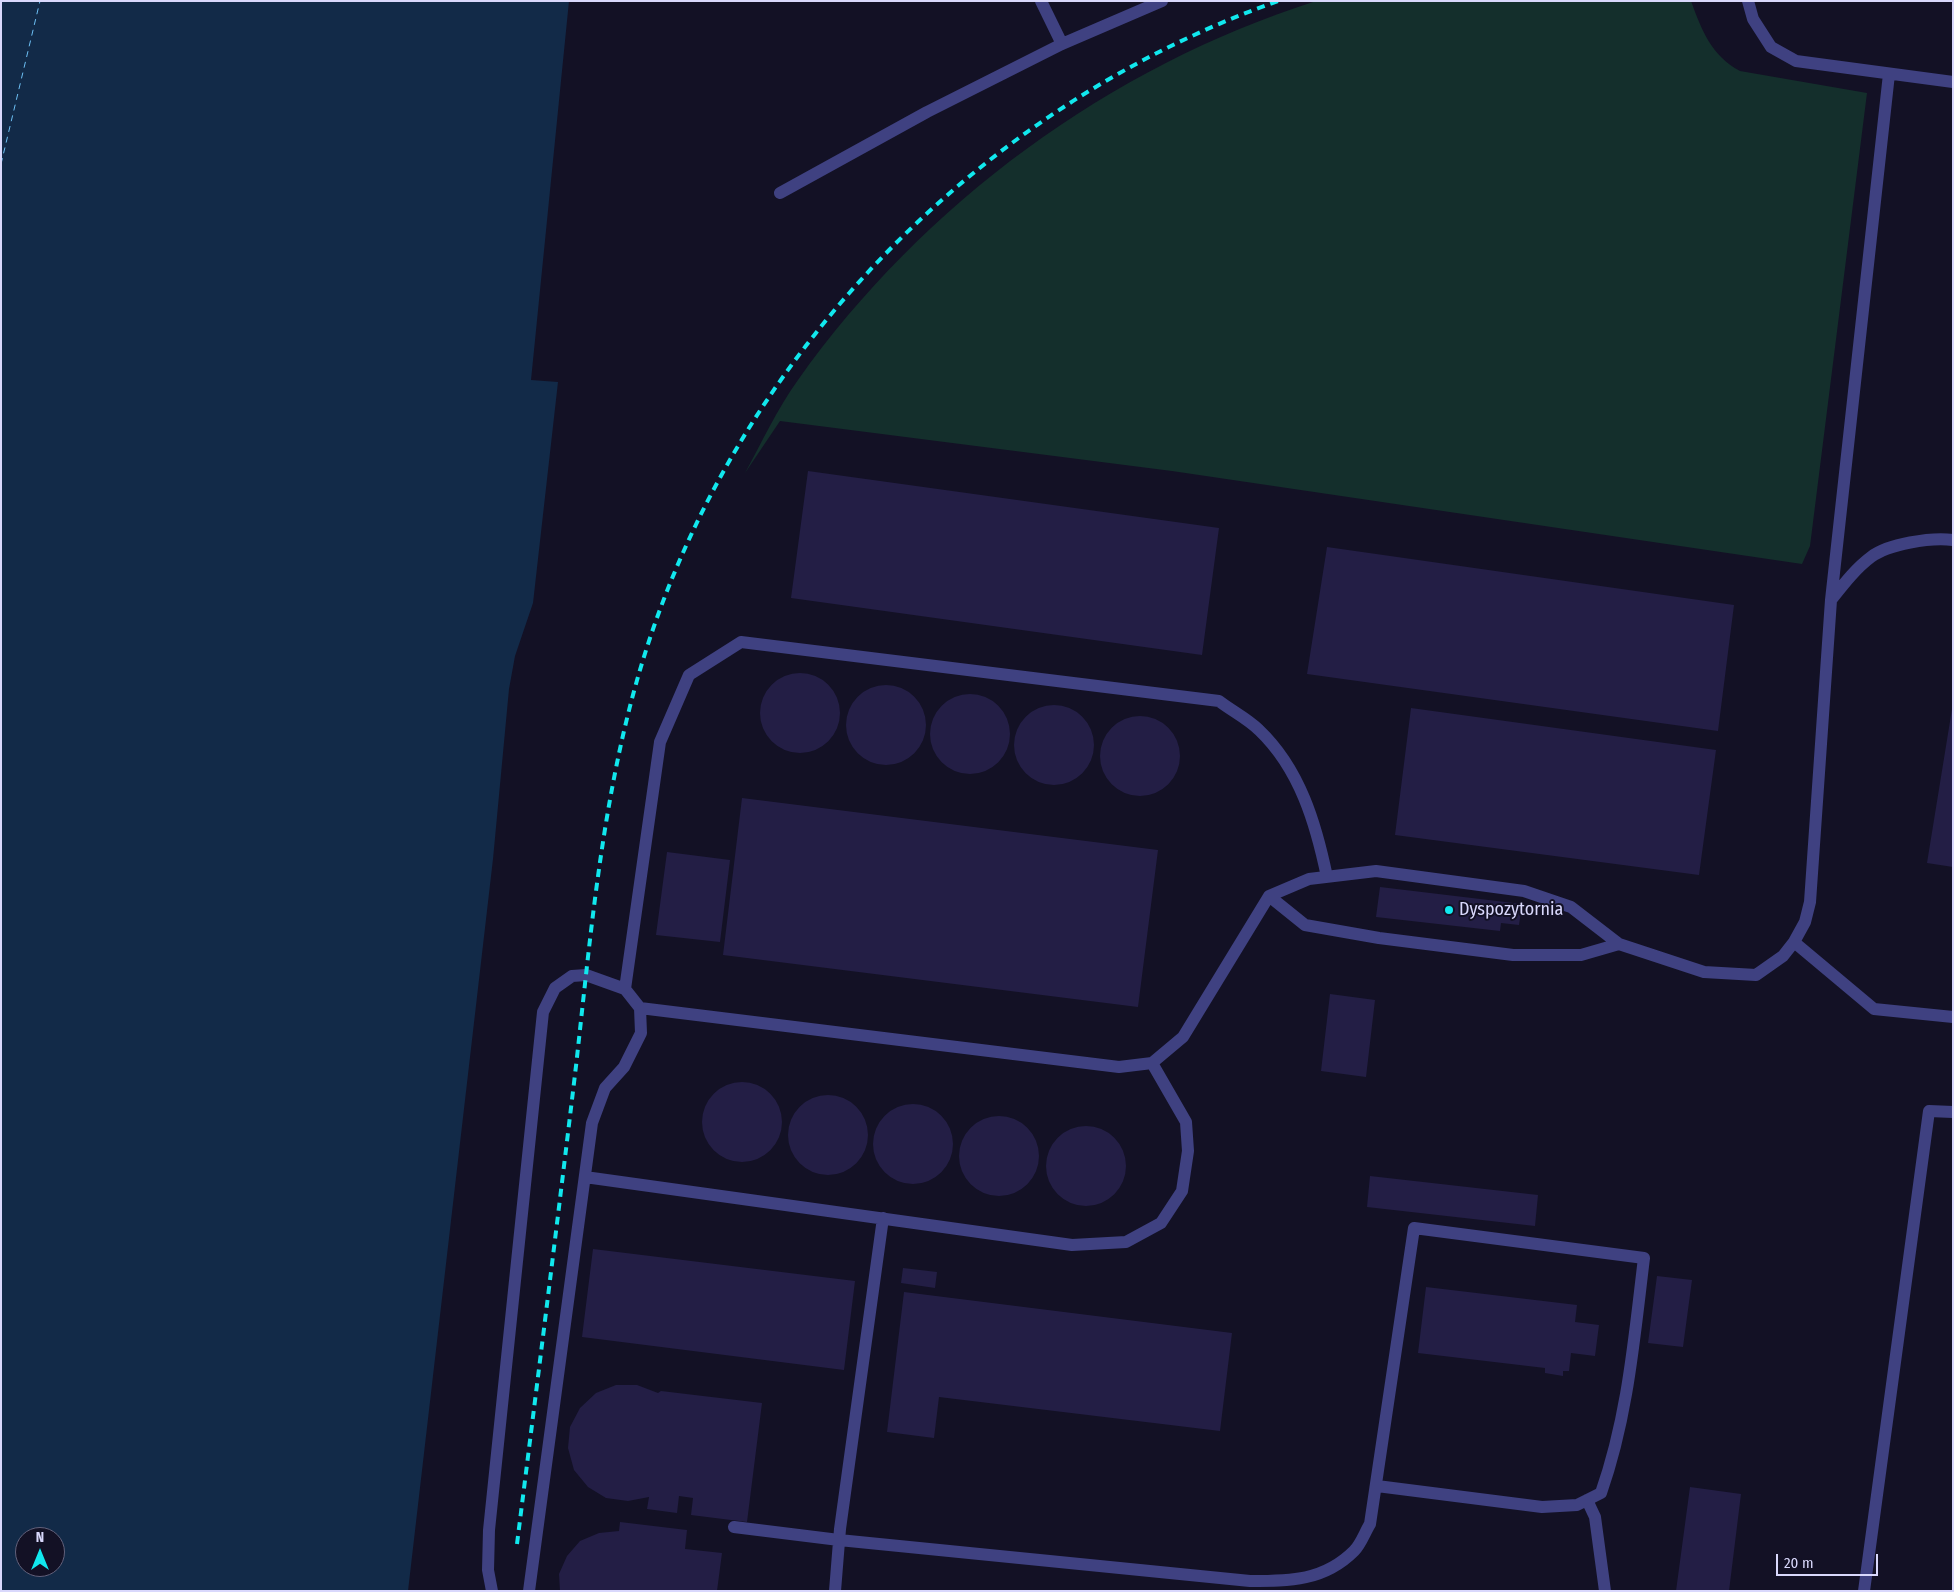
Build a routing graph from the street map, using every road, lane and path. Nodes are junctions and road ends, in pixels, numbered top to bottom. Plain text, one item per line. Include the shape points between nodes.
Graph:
1 (1041, 1) edge
2 (1162, 1) edge
3 (1748, 1) edge
4 (1062, 44) junction
5 (1889, 74) junction
6 (1953, 82) edge
7 (780, 193) dead end
8 (1953, 540) edge
9 (1831, 600) junction
10 (1327, 877) junction
11 (1269, 896) junction
12 (1794, 942) junction
13 (1619, 944) junction
14 (625, 989) junction
15 (640, 1008) junction
16 (1953, 1017) edge
17 (1152, 1063) junction
18 (1953, 1112) edge
19 (585, 1177) junction
20 (883, 1218) junction
21 (1377, 1486) junction
22 (1587, 1500) junction
23 (734, 1528) dead end
24 (839, 1540) junction
25 (492, 1591) edge
26 (529, 1591) edge
27 (835, 1591) edge
28 (1605, 1591) edge
29 (1864, 1591) edge

1 - 4 lane
2 - 4 lane
3 - 5 lane via 1753,19 1771,47 1796,61
4 - 7 lane via 927,112
5 - 6 lane
5 - 9 lane
8 - 9 lane via 1912,541 1872,556
9 - 12 lane via 1813,879 1805,922
10 - 11 lane via 1310,879
10 - 13 lane via 1376,871 1524,891 1571,907
10 - 14 lane via 1317,831 1293,772 1259,730 1219,701 741,642 689,676 660,742
11 - 13 lane via 1305,925 1379,938 1513,956 1581,956
11 - 17 lane via 1183,1037
12 - 13 lane via 1783,956 1756,975 1704,972
12 - 16 lane via 1874,1009
14 - 15 lane
14 - 25 lane via 586,975 572,976 555,988 544,1012 489,1530 488,1570
15 - 17 lane via 1119,1066
15 - 19 lane via 641,1033 624,1066 605,1088 592,1123
17 - 20 lane via 1186,1122 1187,1131 1188,1151 1182,1191 1161,1223 1126,1242 1072,1245
18 - 29 lane via 1929,1111
19 - 20 lane
19 - 26 lane
20 - 24 lane
21 - 22 lane via 1542,1507 1577,1505
21 - 22 lane via 1414,1228 1644,1258 1628,1396 1601,1493
21 - 24 lane via 1370,1524 1355,1550 1330,1570 1294,1581 1250,1581
22 - 28 lane via 1595,1517
23 - 24 lane
24 - 27 lane

